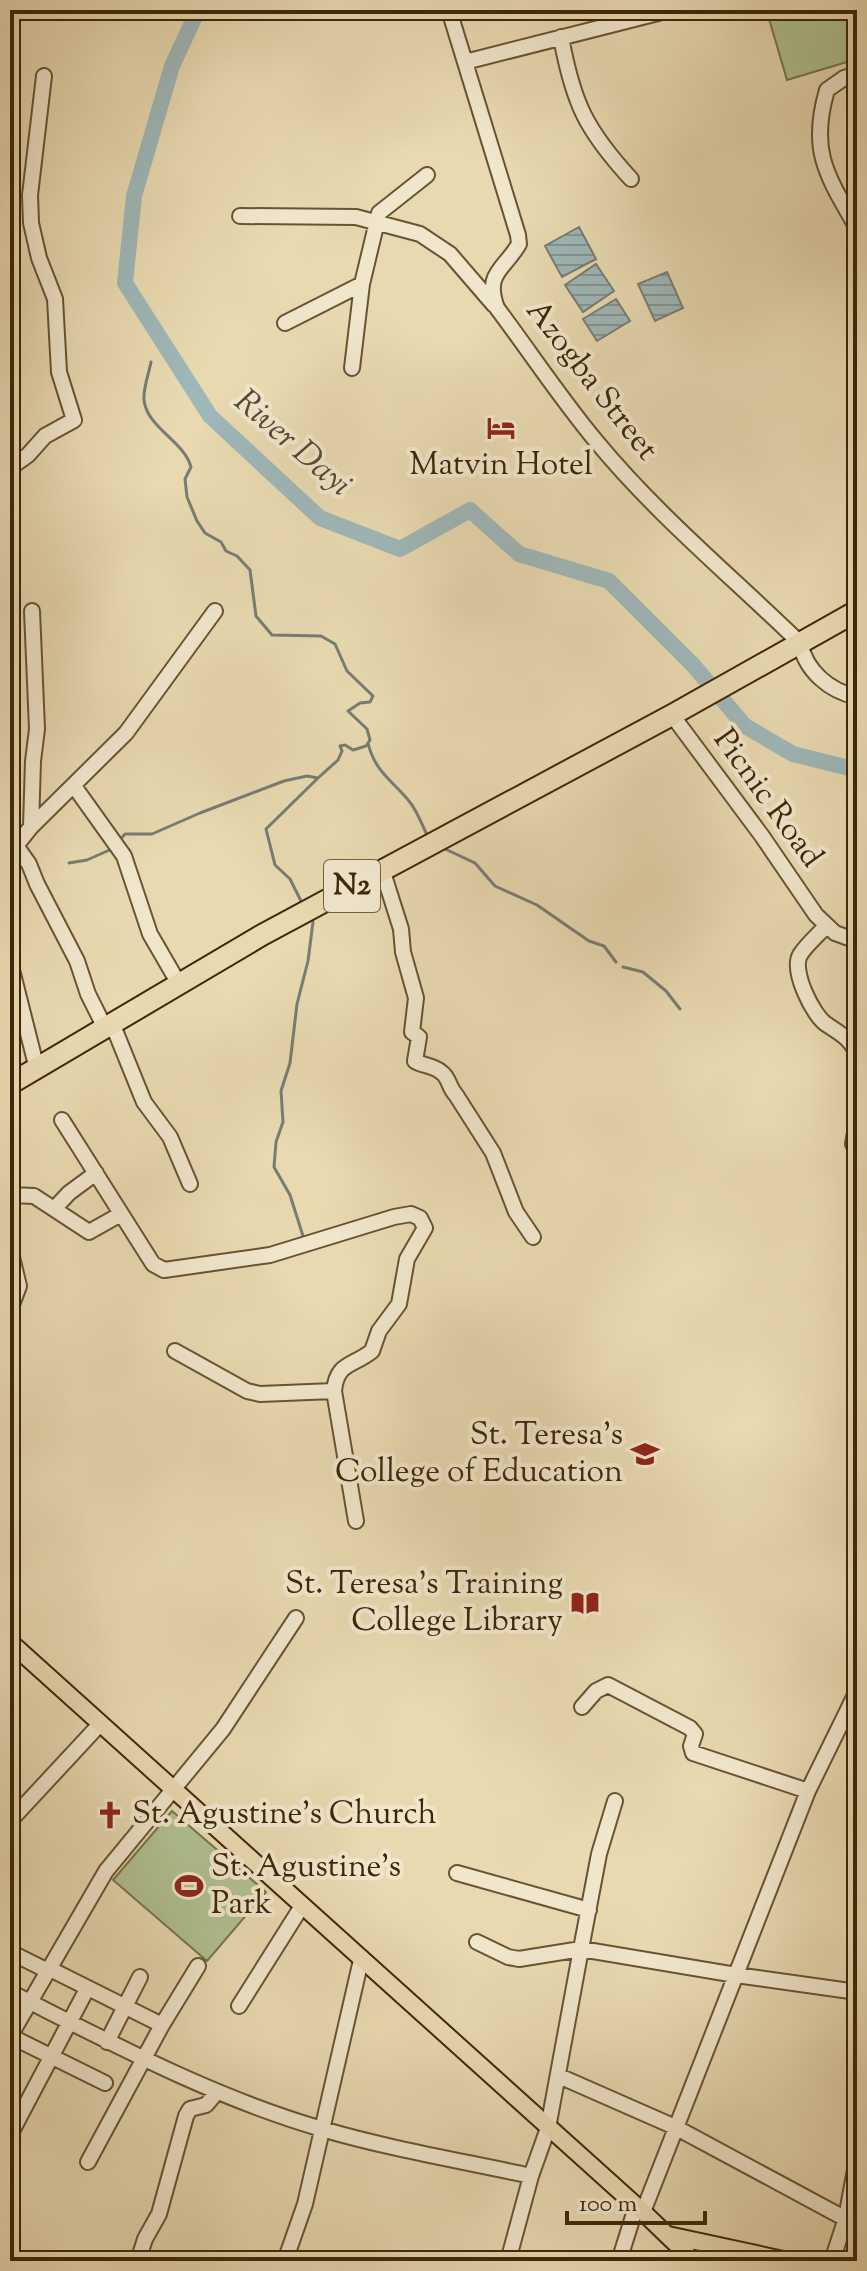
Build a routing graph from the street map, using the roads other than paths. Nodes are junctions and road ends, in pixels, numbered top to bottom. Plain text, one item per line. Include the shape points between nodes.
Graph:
1 (449, 10) edge
2 (670, 10) edge
3 (614, 17) edge
4 (561, 37) junction
5 (465, 62) junction
6 (857, 74) edge
7 (44, 76) dead end
8 (427, 175) dead end
9 (631, 179) dead end
10 (240, 216) dead end
11 (377, 222) junction
12 (857, 228) edge
13 (362, 284) junction
14 (497, 308) junction
15 (285, 323) dead end
16 (352, 368) dead end
17 (10, 468) edge
18 (32, 611) dead end
19 (215, 611) dead end
20 (857, 611) edge
21 (800, 643) junction
22 (857, 697) edge
23 (672, 715) junction
24 (74, 786) junction
25 (31, 827) junction
26 (14, 850) edge
27 (382, 869) junction
28 (826, 926) junction
29 (857, 941) edge
30 (10, 962) edge
31 (179, 984) junction
32 (109, 1025) junction
33 (857, 1055) edge
34 (37, 1069) junction
35 (10, 1084) edge
36 (62, 1120) dead end
37 (857, 1121) edge
38 (857, 1150) edge
39 (96, 1173) junction
40 (10, 1182) edge
41 (190, 1184) dead end
42 (10, 1195) edge
43 (54, 1209) junction
44 (121, 1214) junction
45 (533, 1237) dead end
46 (10, 1310) edge
47 (175, 1351) dead end
48 (334, 1391) junction
49 (356, 1521) dead end
50 (296, 1618) dead end
51 (10, 1642) edge
52 (857, 1691) edge
53 (582, 1707) dead end
54 (101, 1723) junction
55 (172, 1788) junction
56 (808, 1791) junction
57 (615, 1801) dead end
58 (10, 1821) edge
59 (457, 1873) dead end
60 (302, 1906) junction
61 (589, 1910) junction
62 (477, 1942) dead end
63 (581, 1949) junction
64 (10, 1952) edge
65 (361, 1960) junction
66 (198, 1966) dead end
67 (49, 1970) junction
68 (736, 1975) junction
69 (140, 1977) dead end
70 (87, 1989) junction
71 (10, 1992) edge
72 (857, 1992) edge
73 (30, 2002) junction
74 (125, 2006) junction
75 (239, 2006) dead end
76 (69, 2022) junction
77 (162, 2025) junction
78 (10, 2036) edge
79 (107, 2042) junction
80 (51, 2056) junction
81 (143, 2060) junction
82 (559, 2076) junction
83 (105, 2083) dead end
84 (217, 2092) junction
85 (675, 2127) junction
86 (548, 2128) junction
87 (324, 2130) junction
88 (10, 2135) edge
89 (88, 2162) dead end
90 (857, 2162) edge
91 (531, 2176) junction
92 (639, 2210) junction
93 (851, 2222) edge
94 (666, 2234) junction
95 (138, 2261) edge
96 (285, 2261) edge
97 (508, 2261) edge
98 (619, 2261) edge
99 (694, 2261) edge
100 (788, 2261) edge
101 (832, 2261) edge

1 - 5 street, Azogba Street
2 - 3 street
3 - 4 street
4 - 5 street
4 - 9 street via 567,74 592,133
5 - 14 street, Azogba Street via 518,235 519,244 492,282
6 - 12 street via 827,90 818,141 822,161
7 - 17 street via 31,223 55,299 59,372 74,420 45,436
8 - 11 street via 382,209
10 - 11 street via 334,216
11 - 13 street
11 - 14 street via 437,243
13 - 15 street
13 - 16 street
14 - 21 street, Azogba Street via 596,441 675,527
18 - 25 street via 37,729
19 - 24 street via 126,733
20 - 21 highway, N2
21 - 22 street, Azogba Street via 812,671 836,691
21 - 23 highway, N2
23 - 27 highway, N2
23 - 28 street, Picnic Road
24 - 25 street
24 - 31 street via 124,856 150,934
25 - 26 street
26 - 32 street via 29,864 88,994
27 - 31 highway, N2
27 - 45 street via 416,998 415,1061 446,1075 448,1087 493,1153 516,1212
28 - 29 street, Picnic Road
28 - 33 street via 800,955 798,970 814,1011 842,1033
30 - 34 street
31 - 32 highway, N2
32 - 34 highway, N2
32 - 41 street
34 - 35 highway, N2
36 - 39 street
37 - 38 street
39 - 43 street
39 - 44 street
40 - 42 street
42 - 43 street via 34,1196
42 - 46 street via 11,1253 19,1286
43 - 44 street via 89,1232
44 - 48 street via 153,1264 164,1270 259,1258 394,1217 420,1218 425,1228 407,1259 399,1304 372,1351 339,1371
47 - 48 street via 247,1391
48 - 49 street
50 - 55 street via 223,1729
51 - 54 main road
52 - 56 street
53 - 56 street via 608,1685 690,1728 695,1734 693,1753
54 - 55 main road
54 - 58 street
55 - 60 main road
55 - 67 street via 106,1871
56 - 68 street
57 - 61 street
59 - 61 street
60 - 65 main road
60 - 75 street
61 - 63 street
62 - 63 street via 519,1959
63 - 68 street
63 - 82 street
64 - 67 street
65 - 86 main road
65 - 87 street
66 - 77 street
67 - 70 street
67 - 73 street
68 - 72 street
68 - 85 street
69 - 74 street
70 - 74 street
70 - 76 street
71 - 73 street
73 - 76 street
73 - 78 street
74 - 77 street
74 - 79 street
76 - 79 street
76 - 80 street
77 - 81 street
78 - 80 street
79 - 81 street
80 - 83 street
80 - 88 street
81 - 84 street
81 - 89 street
82 - 85 street
82 - 86 street
84 - 87 street
84 - 95 street via 211,2102 190,2109 186,2116 159,2214
85 - 92 street
85 - 93 street
86 - 91 street
86 - 92 main road
87 - 91 street
87 - 96 street
90 - 93 street
91 - 97 street
92 - 94 main road
92 - 98 street
93 - 101 street
94 - 99 main road
94 - 100 main road

